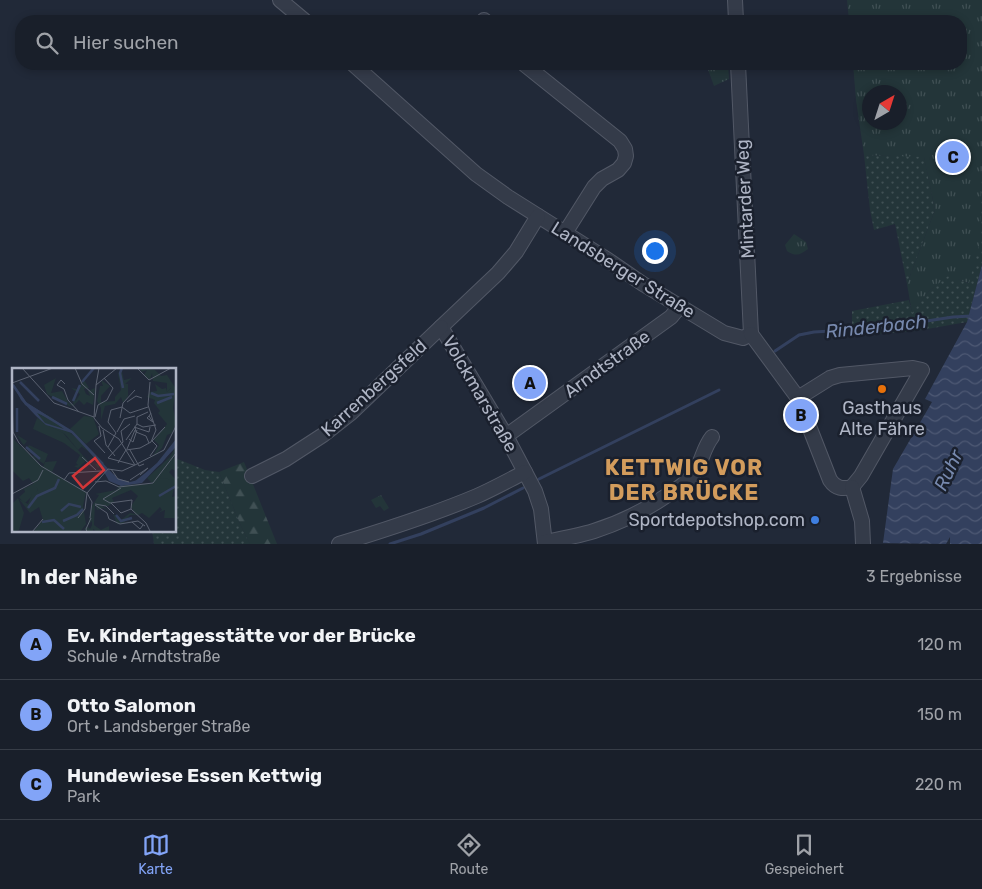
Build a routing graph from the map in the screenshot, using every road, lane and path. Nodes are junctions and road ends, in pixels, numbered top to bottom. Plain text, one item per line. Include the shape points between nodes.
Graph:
1 (280, 0) edge
2 (735, 0) edge
3 (298, 15) edge
4 (736, 15) edge
5 (360, 70) edge
6 (532, 70) edge
7 (738, 70) edge
8 (538, 216) junction
9 (565, 233) junction
10 (680, 306) junction
11 (442, 327) junction
12 (751, 334) junction
13 (798, 398) junction
14 (506, 436) junction
15 (712, 438) dead end
16 (252, 476) dead end
17 (529, 480) junction
18 (852, 487) junction
19 (545, 543) edge
20 (339, 544) edge
21 (863, 544) edge

1 - 3 street
2 - 4 street
5 - 8 street, Landsberger Straße via 476,174
6 - 9 street via 625,148 624,163 594,187
7 - 12 street, Mintarder Weg
8 - 9 street, Landsberger Straße
8 - 11 street, Volckmarstraße via 504,266
9 - 10 street, Landsberger Straße
10 - 12 street, Landsberger Straße via 724,332 743,338
10 - 14 street, Arndtstraße
11 - 14 street, Volckmarstraße
11 - 16 street, Karrenbergsfeld via 351,413 323,435
12 - 13 street
13 - 18 street via 830,480 843,489
13 - 18 street via 840,375 913,368 922,370 862,476
14 - 17 street, Volckmarstraße
15 - 19 street via 694,474 656,503 615,524
17 - 19 street, Volckmarstraße via 541,508
17 - 20 street
18 - 21 street via 862,521

